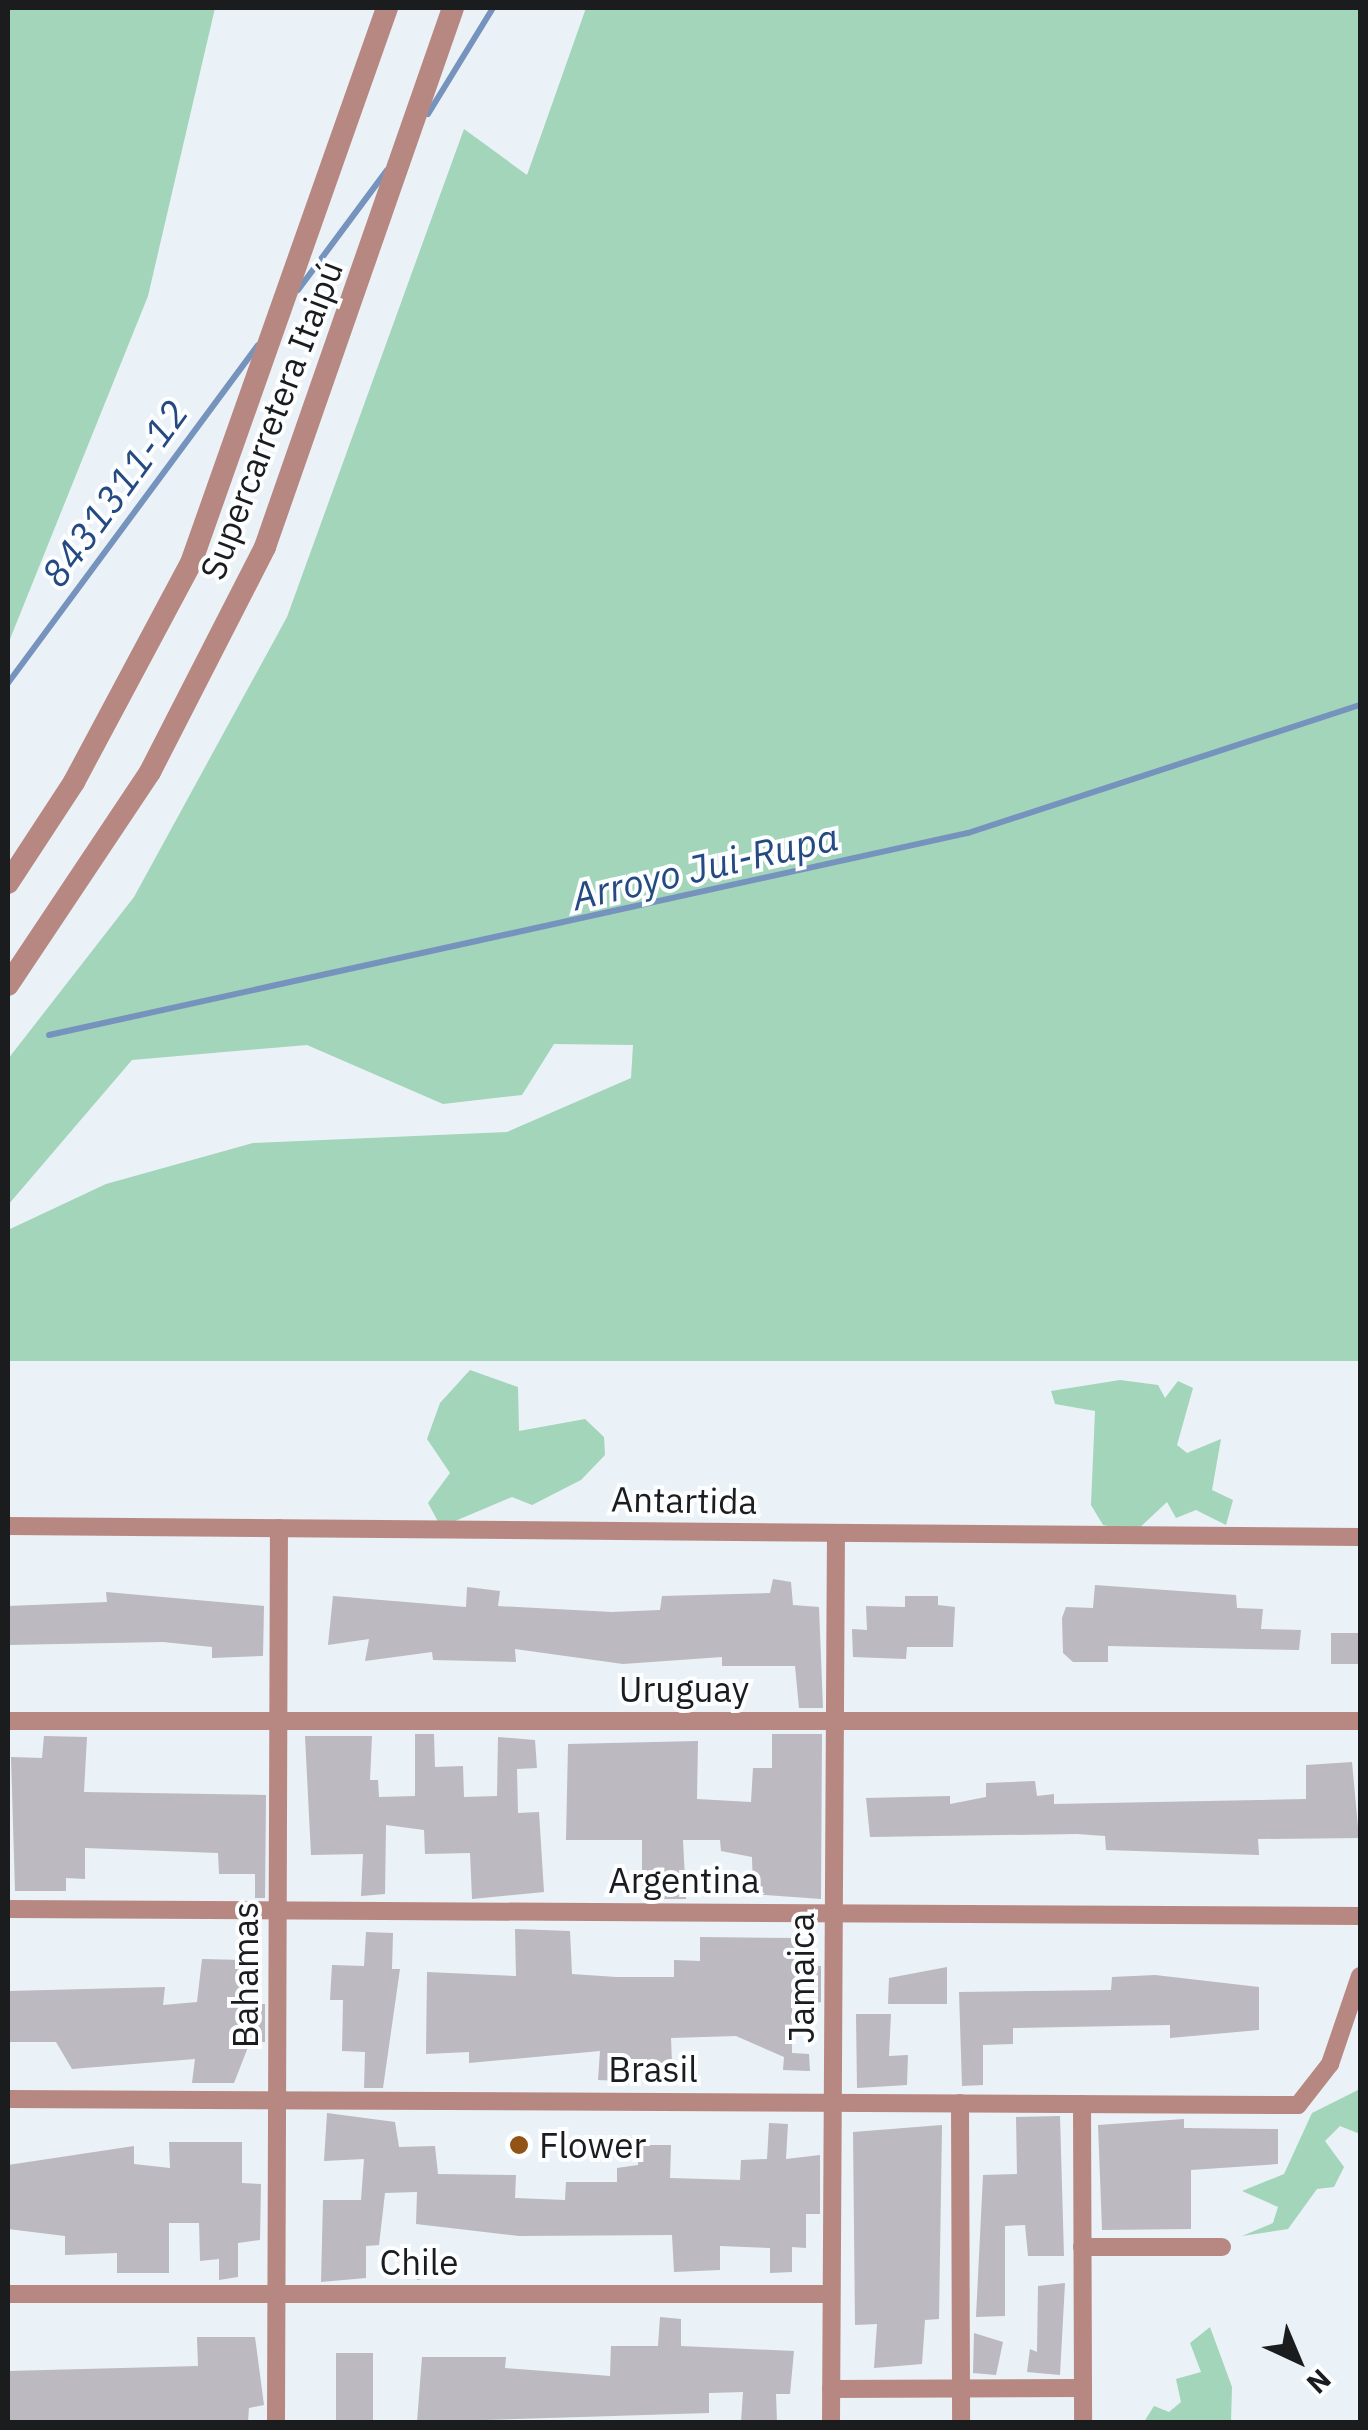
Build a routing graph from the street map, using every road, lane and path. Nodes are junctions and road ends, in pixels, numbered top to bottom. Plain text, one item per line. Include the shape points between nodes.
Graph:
1 (387, 8) edge
2 (453, 8) edge
3 (8, 882) edge
4 (8, 985) edge
5 (8, 1526) edge
6 (279, 1528) junction
7 (836, 1534) junction
8 (1360, 1537) edge
9 (8, 1721) edge
10 (278, 1721) junction
11 (835, 1721) junction
12 (1360, 1721) edge
13 (8, 1908) edge
14 (278, 1910) junction
15 (834, 1913) junction
16 (1360, 1916) edge
17 (1360, 1976) edge
18 (8, 2099) edge
19 (277, 2100) junction
20 (832, 2102) junction
21 (960, 2103) junction
22 (1082, 2104) junction
23 (1082, 2247) junction
24 (1222, 2247) dead end
25 (8, 2294) edge
26 (277, 2294) junction
27 (831, 2294) junction
28 (961, 2388) junction
29 (1083, 2388) junction
30 (831, 2389) junction
31 (276, 2422) edge
32 (831, 2422) edge
33 (962, 2422) edge
34 (1083, 2422) edge

1 - 3 street, Supercarretera Itaipú via 190,563 74,782
2 - 4 street, Supercarretera Itaipú via 265,547 150,772
5 - 6 street, Antartida
6 - 7 street, Antartida
6 - 10 street, Bahamas
7 - 8 street, Antartida
7 - 11 street, Jamaica
9 - 10 street, Uruguay
10 - 11 street, Uruguay
10 - 14 street, Bahamas
11 - 12 street, Uruguay
11 - 15 street, Jamaica
13 - 14 street, Argentina
14 - 15 street, Argentina
14 - 19 street, Bahamas
15 - 16 street, Argentina
15 - 20 street, Jamaica
17 - 22 street, Brasil via 1330,2064 1298,2105
18 - 19 street, Brasil
19 - 20 street, Brasil
19 - 26 street, Bahamas
20 - 21 street, Brasil
20 - 27 street, Jamaica
21 - 22 street, Brasil
21 - 28 street
22 - 23 street
23 - 24 street
23 - 29 street
25 - 26 street, Chile
26 - 27 street, Chile
26 - 31 street, Bahamas
27 - 30 street, Jamaica
28 - 29 street
28 - 30 street
28 - 33 street
29 - 34 street
30 - 32 street, Jamaica

